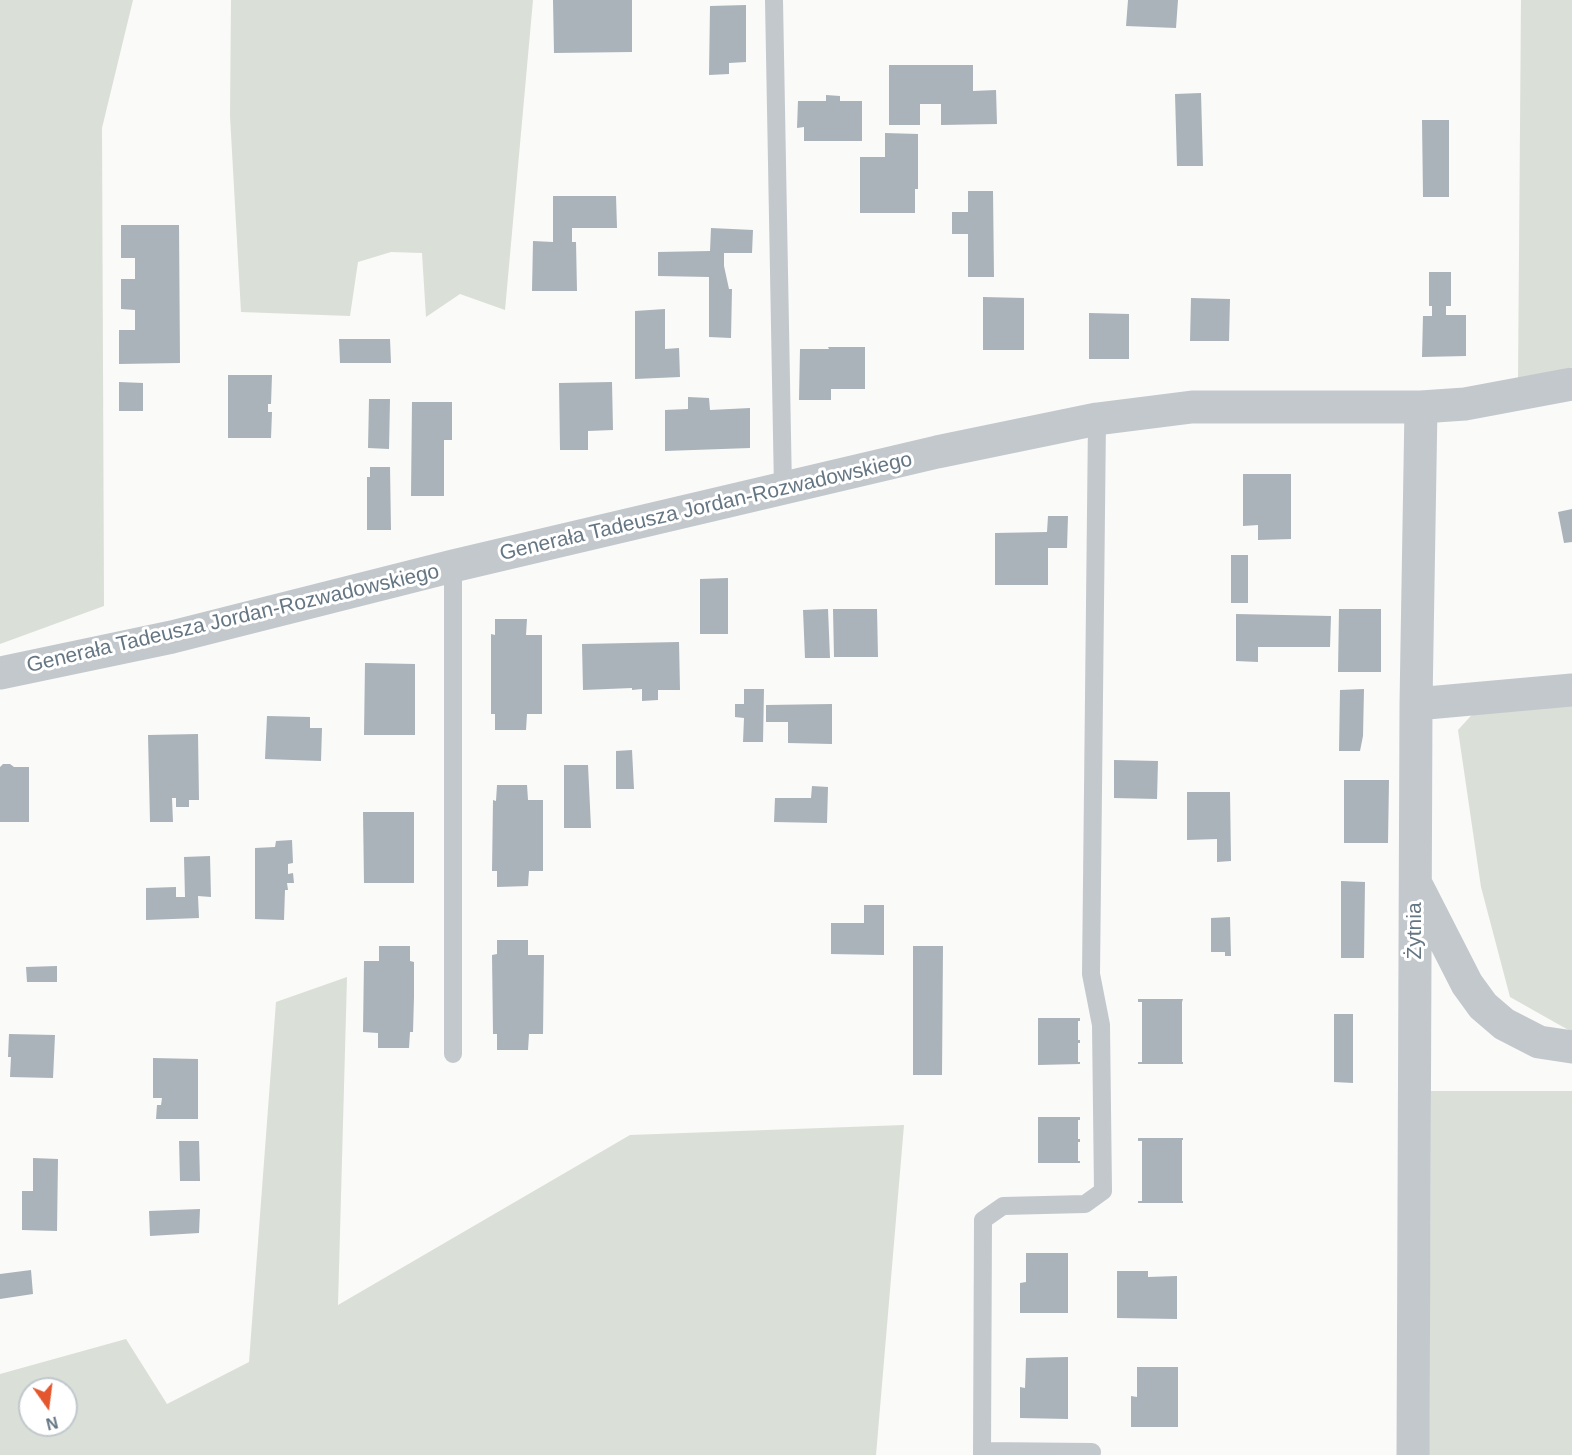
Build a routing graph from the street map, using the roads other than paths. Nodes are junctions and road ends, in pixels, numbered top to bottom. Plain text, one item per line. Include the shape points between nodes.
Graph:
1 (774, 0) edge
2 (1572, 384) edge
3 (1421, 407) junction
4 (1097, 419) junction
5 (783, 489) junction
6 (453, 566) junction
7 (0, 673) edge
8 (1572, 690) edge
9 (1416, 704) junction
10 (1416, 884) junction
11 (1572, 1047) edge
12 (453, 1054) dead end
13 (1092, 1452) dead end
14 (982, 1453) edge
15 (1413, 1455) edge

1 - 5 lane
2 - 3 street, Generała Tadeusza Jordan-Rozwadowskiego via 1465,404
3 - 4 street, Generała Tadeusza Jordan-Rozwadowskiego via 1192,406
3 - 9 street, Żytnia
4 - 5 street, Generała Tadeusza Jordan-Rozwadowskiego
4 - 14 lane via 1090,974 1101,1025 1104,1191 1085,1204 1003,1206 982,1220
5 - 6 street, Generała Tadeusza Jordan-Rozwadowskiego
6 - 7 street, Generała Tadeusza Jordan-Rozwadowskiego via 172,638
6 - 12 lane
8 - 9 street
9 - 10 street, Żytnia
10 - 11 street via 1467,984 1483,1006 1504,1024 1539,1042
10 - 15 street, Żytnia
13 - 14 lane

